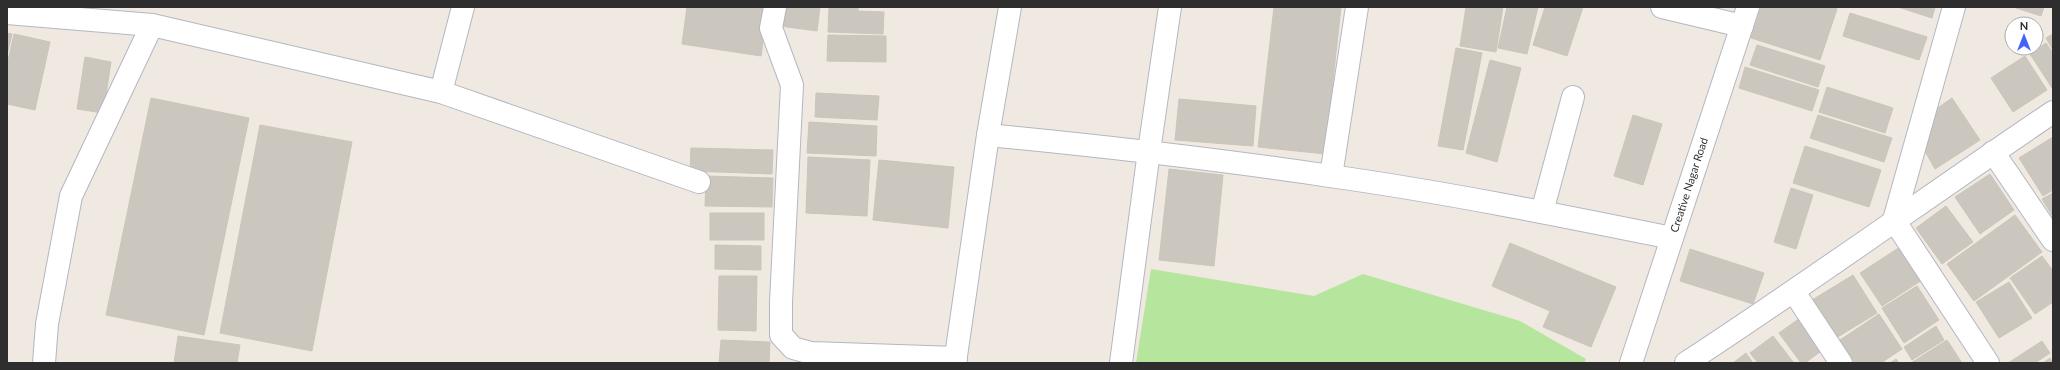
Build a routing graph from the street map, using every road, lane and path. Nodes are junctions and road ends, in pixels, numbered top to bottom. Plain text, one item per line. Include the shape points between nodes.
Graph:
1 (463, 7) edge
2 (774, 7) edge
3 (1010, 7) edge
4 (1170, 7) edge
5 (1357, 7) edge
6 (1662, 7) edge
7 (1954, 7) edge
8 (7, 14) edge
9 (1745, 17) edge
10 (152, 25) junction
11 (441, 92) junction
12 (1573, 97) dead end
13 (2053, 112) edge
14 (988, 135) junction
15 (1148, 151) junction
16 (1993, 152) junction
17 (1331, 176) junction
18 (699, 182) dead end
19 (1542, 212) junction
20 (1894, 220) junction
21 (1672, 238) junction
22 (2053, 240) edge
23 (1794, 292) junction
24 (956, 360) edge
25 (44, 363) edge
26 (1121, 363) edge
27 (1631, 363) edge
28 (1686, 363) edge
29 (1841, 363) edge
30 (1988, 363) edge

1 - 11 street
2 - 24 street via 771,28 792,85 781,294 782,335 793,348 811,353
3 - 14 street
4 - 15 street
5 - 17 street
6 - 9 street
7 - 20 street
8 - 10 street
9 - 21 street, Creative Nagar Road
10 - 11 street
10 - 25 street via 71,196 47,324
11 - 18 street
12 - 19 street
13 - 16 street
14 - 15 street
14 - 24 street
15 - 17 street
15 - 26 street
16 - 20 street
16 - 22 street
17 - 19 street
19 - 21 street
20 - 23 street
20 - 30 street
21 - 27 street, Creative Nagar Road
23 - 28 street
23 - 29 street

